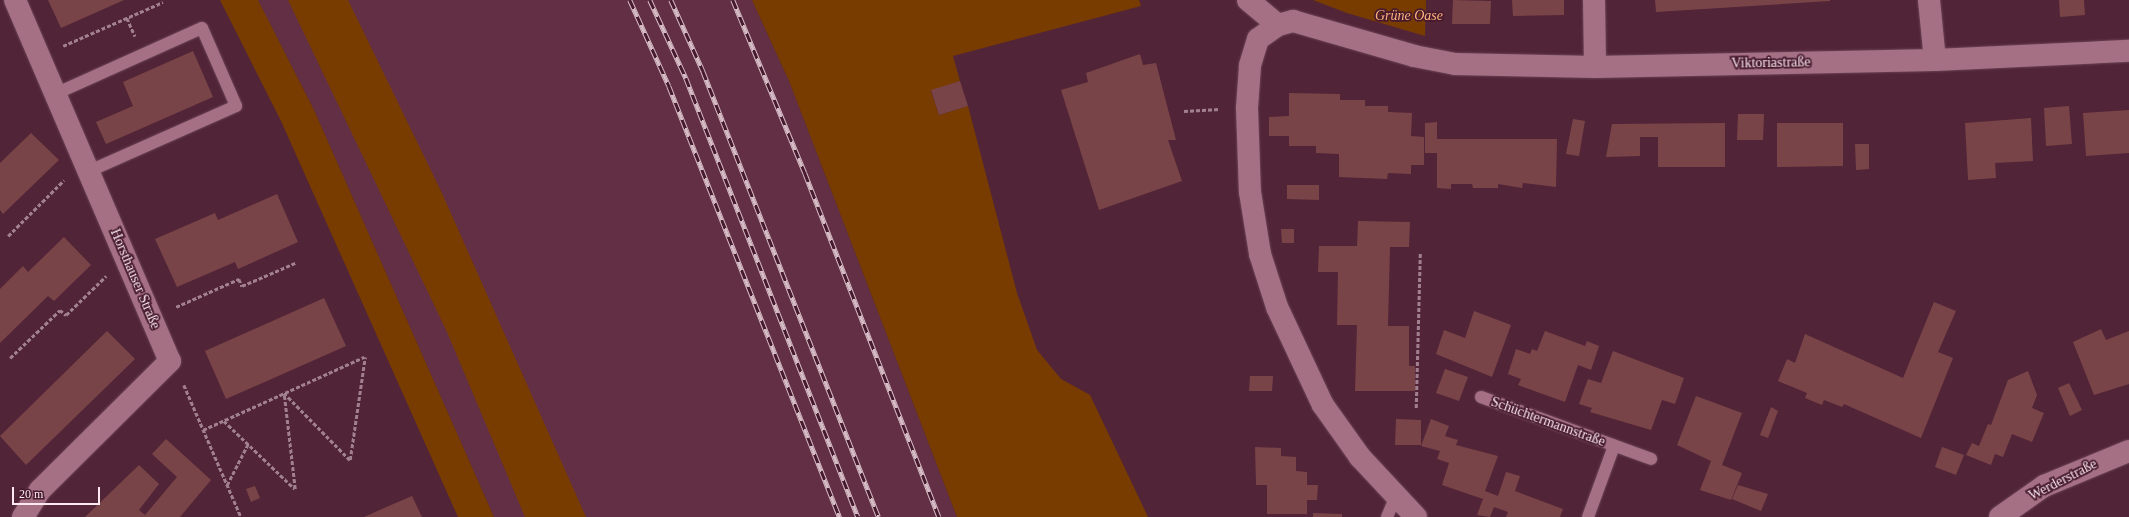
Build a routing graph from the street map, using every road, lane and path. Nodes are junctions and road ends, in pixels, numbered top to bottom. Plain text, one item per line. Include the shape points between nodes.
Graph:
1 (15, 0) edge
2 (1248, 0) edge
3 (1594, 0) edge
4 (1929, 0) edge
5 (163, 2) dead end
6 (1278, 25) junction
7 (2129, 51) edge
8 (39, 57) junction
9 (1935, 60) junction
10 (1595, 67) junction
11 (55, 94) junction
12 (1247, 108) junction
13 (1184, 111) dead end
14 (87, 168) junction
15 (8, 236) dead end
16 (1420, 252) dead end
17 (295, 263) dead end
18 (129, 266) junction
19 (151, 317) junction
20 (10, 358) dead end
21 (170, 361) junction
22 (284, 393) junction
23 (1481, 397) dead end
24 (1416, 408) dead end
25 (224, 421) junction
26 (203, 430) junction
27 (248, 444) junction
28 (1614, 446) junction
29 (2129, 451) edge
30 (1651, 459) dead end
31 (227, 485) junction
32 (1391, 508) edge
33 (23, 517) edge
34 (241, 517) edge
35 (1416, 517) edge
36 (1588, 517) edge
37 (2000, 517) edge

1 - 8 street, Horsthauser Straße
2 - 6 street
3 - 10 street
4 - 9 street
5 - 8 path
6 - 10 street, Viktoriastraße via 1293,21 1414,56 1455,64
6 - 12 street via 1258,39 1250,66
7 - 9 street, Viktoriastraße
8 - 11 street, Horsthauser Straße
9 - 10 street, Viktoriastraße
11 - 14 street, Horsthauser Straße
11 - 14 lane via 202,28 236,106
12 - 13 path
12 - 32 street via 1250,192 1260,254 1277,307 1323,405
14 - 15 path via 71,172
14 - 18 street, Horsthauser Straße
16 - 24 path
17 - 19 path via 242,286 239,279
18 - 19 street, Horsthauser Straße
18 - 20 path via 107,275 66,315 60,310
19 - 21 street, Horsthauser Straße
21 - 26 path
21 - 33 street via 40,490
22 - 22 path via 365,357 350,460 334,443
22 - 25 path
22 - 27 path via 295,489
23 - 28 lane, Schüchtermannstraße
25 - 26 path
25 - 27 path
26 - 31 path
27 - 31 path
28 - 30 lane, Schüchtermannstraße
28 - 36 lane, Schüchtermannstraße
29 - 37 street, Werderstraße via 2044,486
31 - 34 path
32 - 35 street

